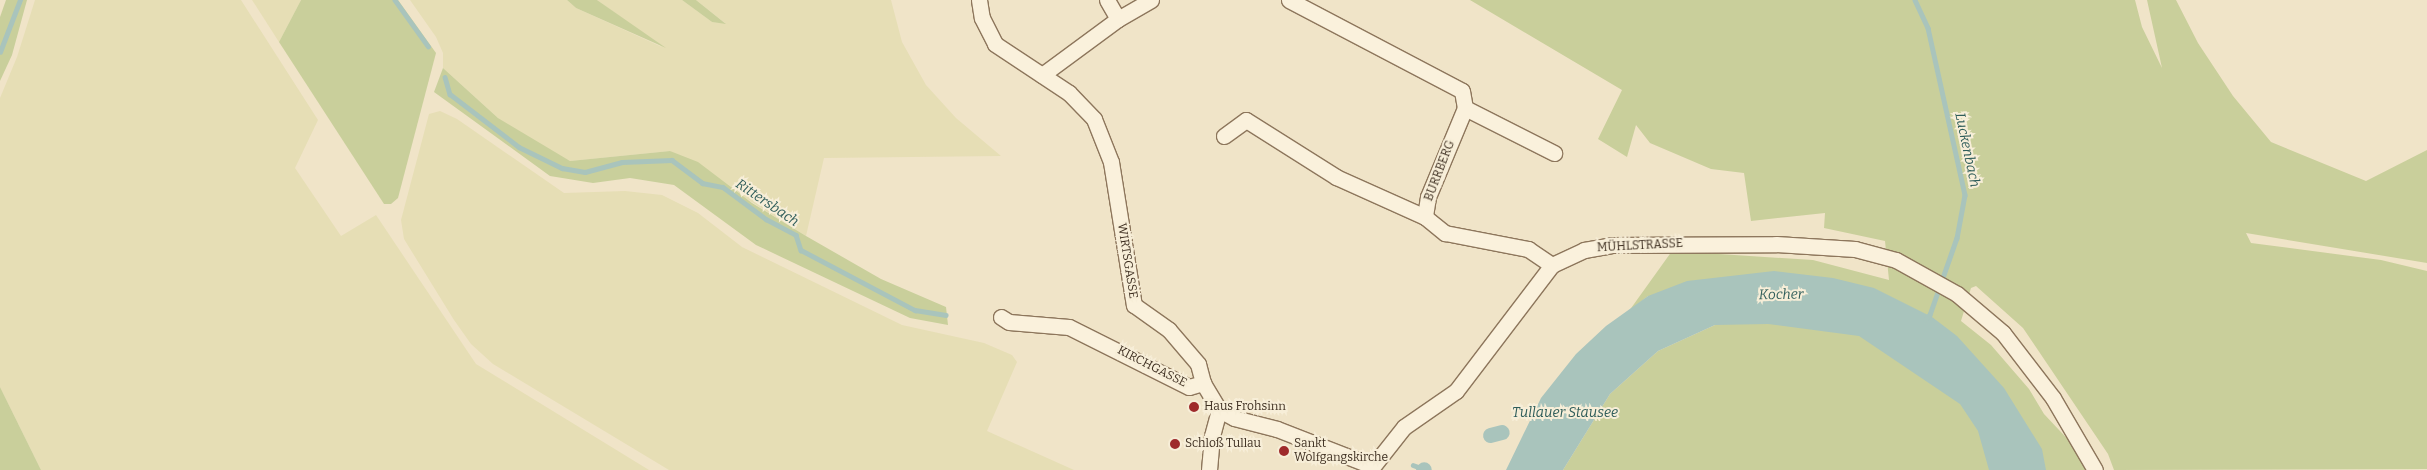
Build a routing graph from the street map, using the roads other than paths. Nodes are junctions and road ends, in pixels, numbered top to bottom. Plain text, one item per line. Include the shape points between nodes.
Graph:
1 (979, 0) edge
2 (1107, 0) edge
3 (1151, 0) edge
4 (1289, 0) edge
5 (1118, 19) junction
6 (1042, 75) junction
7 (1465, 108) junction
8 (1224, 136) dead end
9 (1554, 153) dead end
10 (1425, 217) junction
11 (1552, 265) junction
12 (1001, 317) dead end
13 (1204, 383) junction
14 (1218, 410) junction
15 (1371, 468) edge
16 (1209, 470) edge
17 (2095, 470) edge

1 - 6 street via 982,18 995,44
2 - 5 street
3 - 5 street
4 - 7 street via 1462,91
5 - 6 street
6 - 13 street, WIRTSGASSE via 1069,93 1094,119 1105,141 1134,305 1169,330 1198,364
7 - 9 street
7 - 10 street, BURRBERG via 1428,196
8 - 10 street via 1246,120 1336,177
10 - 11 street, BURRBERG via 1445,233 1528,249
11 - 15 street, MÜHLSTRASSE via 1456,391 1404,426
11 - 17 street, MÜHLSTRASSE via 1584,250 1611,245 1776,244 1854,249 1896,260 1957,294 2008,341 2052,398
12 - 13 street, KIRCHGASSE via 1009,322 1069,327 1189,387
13 - 14 street, KIRCHGASSE
14 - 15 street via 1234,418 1277,429
14 - 16 street

